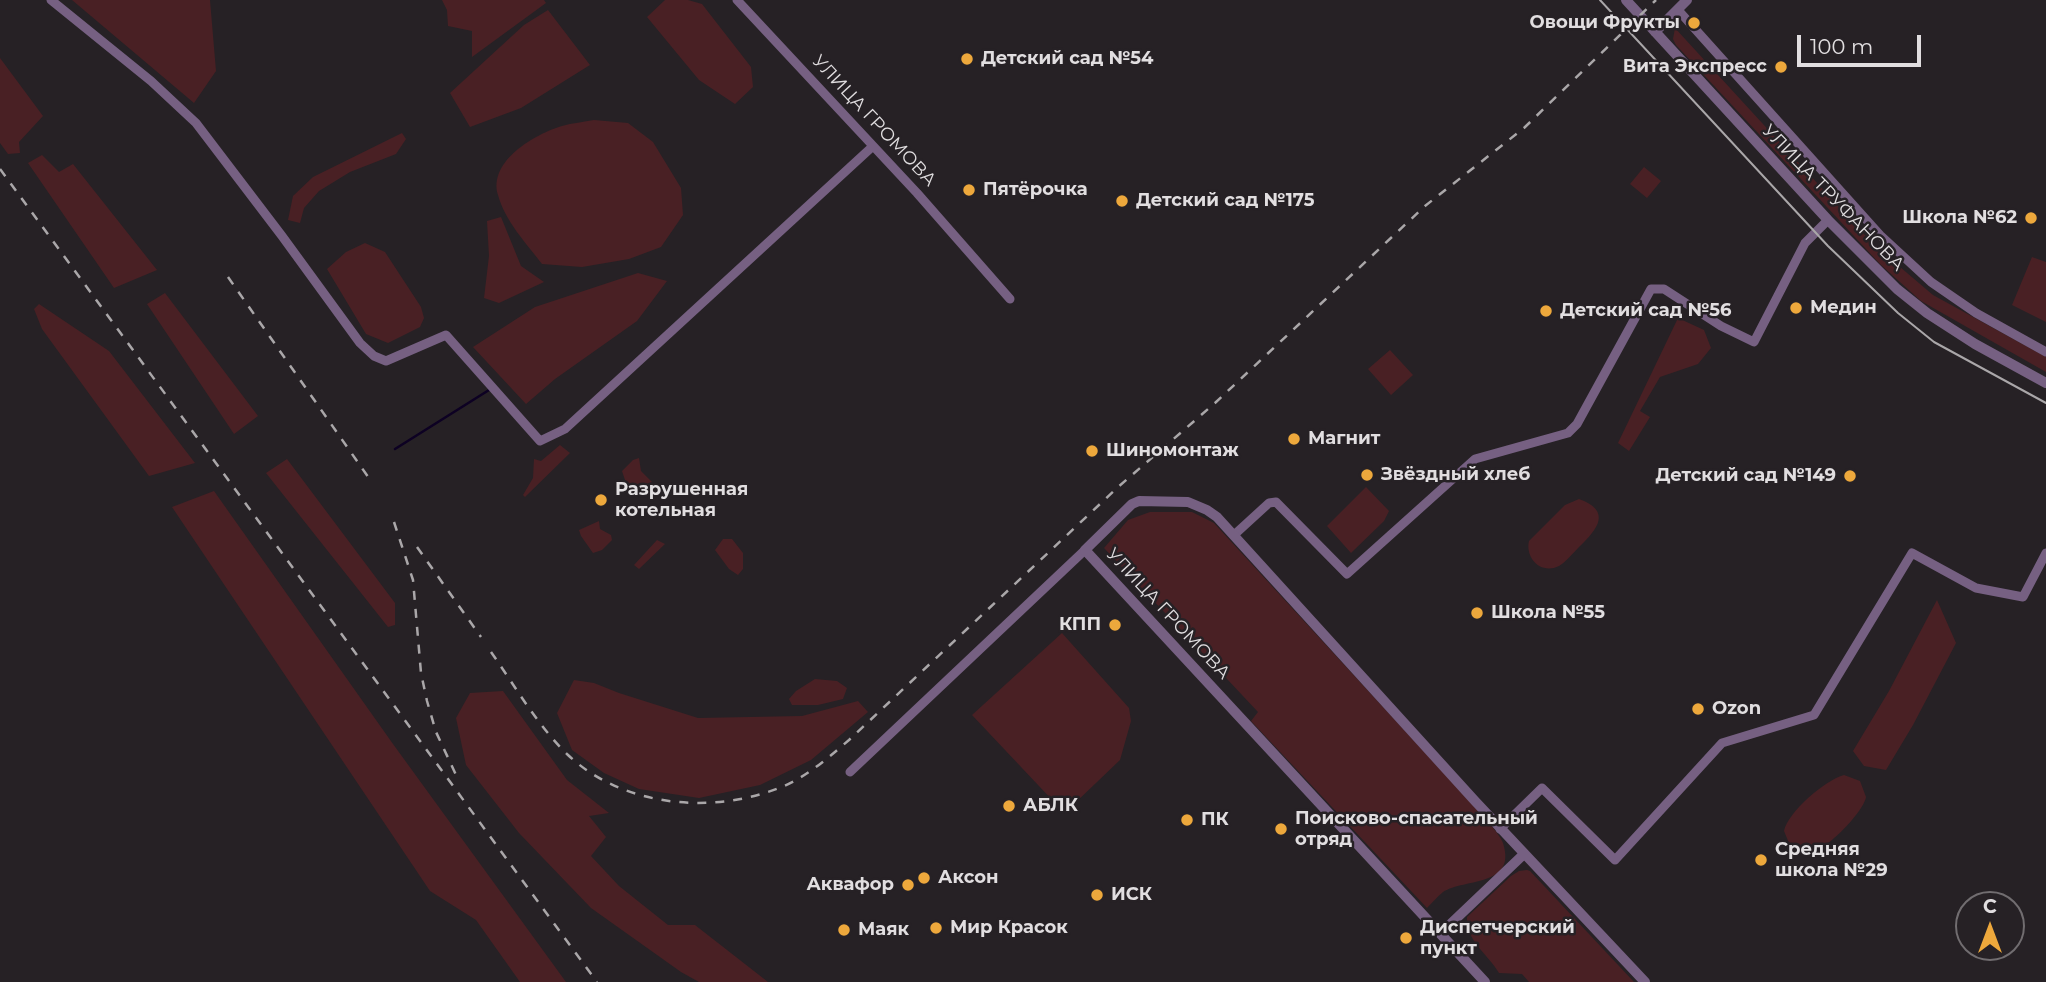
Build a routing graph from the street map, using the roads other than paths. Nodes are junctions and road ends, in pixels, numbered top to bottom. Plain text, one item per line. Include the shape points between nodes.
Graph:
1 (51, 0) edge
2 (737, 0) edge
3 (1626, 0) edge
4 (1687, 0) edge
5 (1678, 10) junction
6 (1655, 32) junction
7 (872, 147) junction
8 (1828, 220) junction
9 (1010, 299) dead end
10 (2046, 352) edge
11 (2046, 383) edge
12 (1234, 535) junction
13 (1084, 550) junction
14 (2046, 553) edge
15 (850, 772) dead end
16 (1500, 829) junction
17 (1524, 854) junction
18 (1441, 933) junction
19 (1485, 982) edge
20 (1645, 982) edge

1 - 7 street via 196,123 374,356 386,361 446,335 540,441 565,429
2 - 7 street, УЛИЦА ГРОМОВА
3 - 6 street, УЛИЦА ТРУФАНОВА
4 - 5 street
5 - 6 street
5 - 10 street via 1880,235 1931,282
6 - 8 street, УЛИЦА ТРУФАНОВА
7 - 9 street, УЛИЦА ГРОМОВА
8 - 11 street, УЛИЦА ТРУФАНОВА via 1927,313
8 - 12 street via 1805,243 1754,342 1664,289 1651,289 1568,433 1475,460 1347,575 1276,502 1269,503
12 - 13 street, УЛИЦА ГРОМОВА via 1198,505 1139,501
12 - 16 street, УЛИЦА ГРОМОВА
13 - 15 street
13 - 18 street, УЛИЦА ГРОМОВА
14 - 16 street via 2023,597 1976,588 1912,553 1814,715 1722,743 1615,860 1542,788
16 - 17 street, УЛИЦА ГРОМОВА
17 - 18 street
17 - 20 street, УЛИЦА ГРОМОВА
18 - 19 street, УЛИЦА ГРОМОВА

